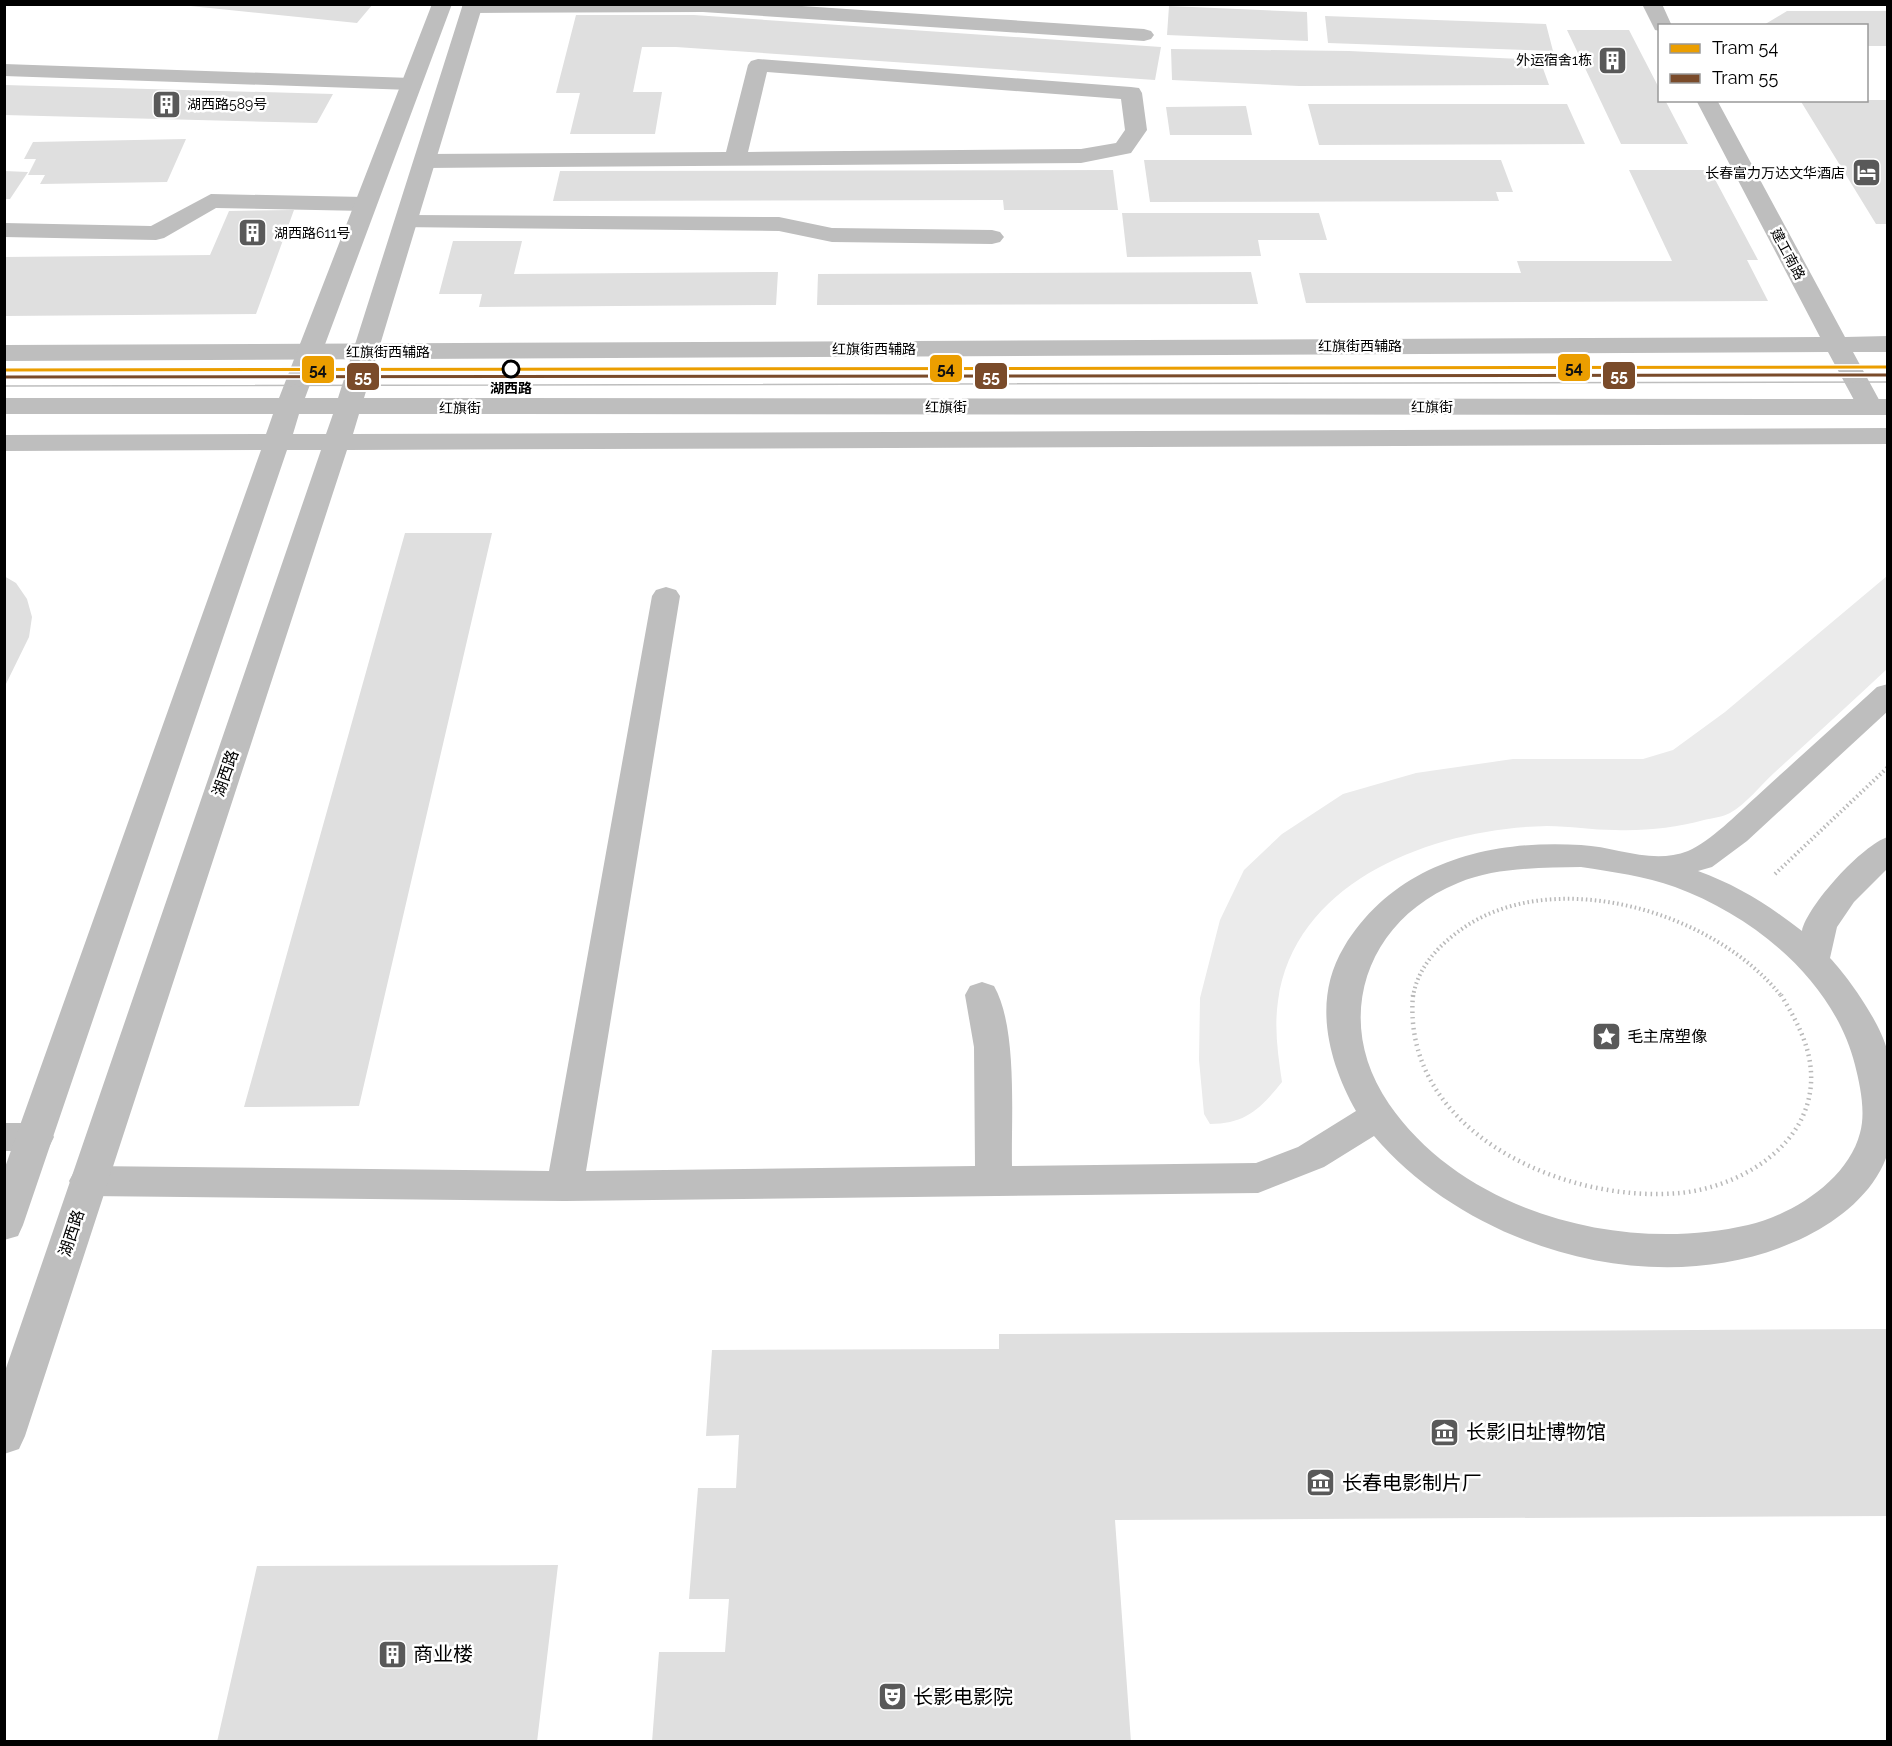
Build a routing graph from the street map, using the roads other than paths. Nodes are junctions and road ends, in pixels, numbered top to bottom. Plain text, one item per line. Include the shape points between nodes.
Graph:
1 (442, 4) edge
2 (1652, 4) edge
3 (473, 6) edge
4 (1661, 24) edge
5 (1144, 35) dead end
6 (4, 70) edge
7 (411, 84) junction
8 (1707, 102) edge
9 (735, 159) junction
10 (425, 161) junction
11 (365, 204) junction
12 (406, 222) junction
13 (4, 230) edge
14 (992, 237) dead end
15 (1836, 344) junction
16 (1887, 344) edge
17 (367, 351) junction
18 (308, 352) junction
19 (4, 353) edge
20 (4, 406) edge
21 (290, 406) junction
22 (1879, 407) edge
23 (348, 408) junction
24 (1887, 436) edge
25 (4, 443) edge
26 (278, 444) junction
27 (336, 444) junction
28 (666, 596) dead end
29 (1887, 694) edge
30 (1887, 848) edge
31 (1656, 870) junction
32 (1814, 956) junction
33 (982, 995) dead end
34 (1886, 1089) edge
35 (1377, 1116) junction
36 (20, 1137) edge
37 (88, 1181) junction
38 (994, 1181) junction
39 (565, 1186) junction
40 (4, 1225) edge
41 (4, 1436) edge

1 - 7 main road
2 - 4 main road
3 - 5 main road via 703,6
3 - 10 main road, 湖西路
6 - 7 main road
7 - 11 main road
8 - 15 main road, 建工南路
9 - 9 main road via 1081,156 1123,148 1136,130 1131,93 758,65
9 - 10 main road
10 - 12 main road, 湖西路
11 - 13 main road via 211,201 156,233
11 - 18 main road
12 - 14 main road via 779,224 832,235
12 - 17 main road, 湖西路
15 - 16 main road, 红旗街西辅路
15 - 17 main road, 红旗街西辅路
15 - 22 main road, 建工南路
17 - 18 main road, 红旗街西辅路
17 - 23 main road, 湖西路
18 - 19 main road, 红旗街西辅路
18 - 21 main road
20 - 21 main road, 红旗街
21 - 23 main road, 红旗街
21 - 26 main road
22 - 23 main road, 红旗街
23 - 27 main road, 湖西路
24 - 27 main road, 红旗街
25 - 26 main road, 红旗街
26 - 27 main road, 红旗街
26 - 36 main road
27 - 37 main road, 湖西路
28 - 39 main road
29 - 31 main road via 1736,833 1700,859
30 - 32 main road via 1842,894 1820,925
31 - 32 main road via 1693,880 1744,904
31 - 35 main road via 1581,856 1527,857 1476,865 1439,879 1392,907 1364,938 1346,978 1342,1022 1352,1068
32 - 34 main road via 1856,1005 1876,1046
33 - 38 main road via 992,1047
34 - 35 main road via 1880,1129 1872,1148 1863,1167 1835,1201 1793,1227 1737,1247 1671,1253 1602,1247 1533,1228 1470,1199 1418,1160
35 - 38 main road via 1311,1157 1258,1178
36 - 40 main road
37 - 39 main road
37 - 41 main road, 湖西路
38 - 39 main road

